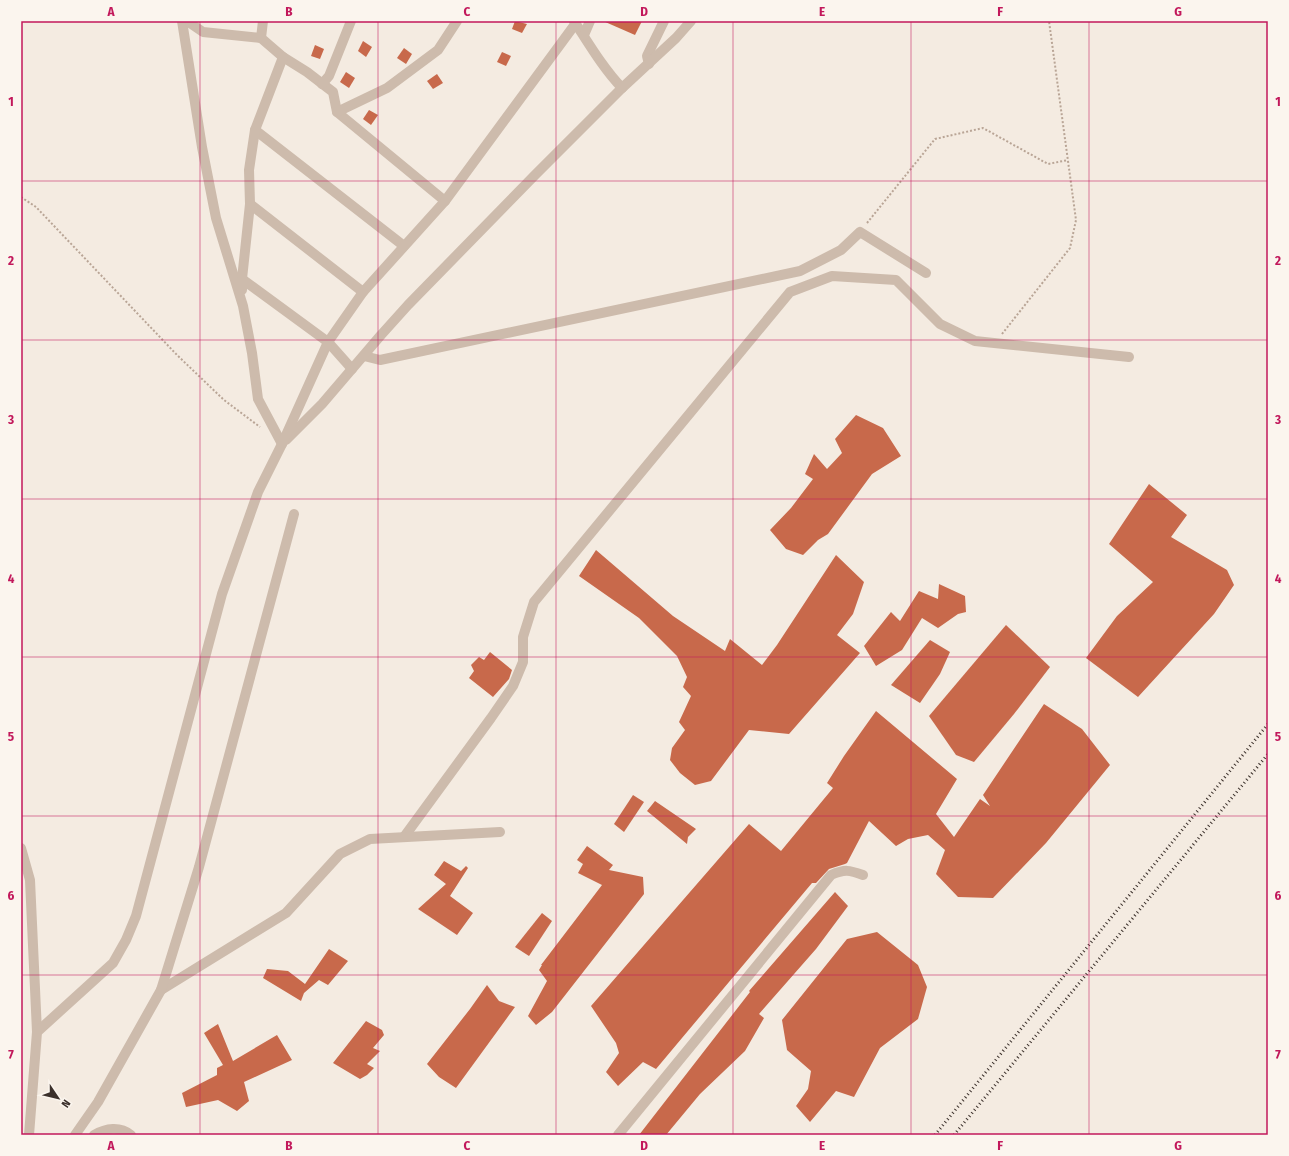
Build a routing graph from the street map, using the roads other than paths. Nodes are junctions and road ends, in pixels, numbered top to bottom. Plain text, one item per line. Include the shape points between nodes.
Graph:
1 (182, 21) edge
2 (187, 21) edge
3 (263, 21) edge
4 (351, 21) edge
5 (457, 21) edge
6 (590, 21) edge
7 (664, 21) edge
8 (691, 21) edge
9 (575, 22) edge
10 (584, 35) junction
11 (262, 38) junction
12 (283, 57) junction
13 (649, 64) junction
14 (322, 84) junction
15 (622, 88) junction
16 (337, 112) junction
17 (255, 130) junction
18 (444, 201) junction
19 (250, 204) junction
20 (404, 246) junction
21 (926, 273) dead end
22 (242, 278) junction
23 (363, 292) junction
24 (243, 306) junction
25 (328, 342) junction
26 (364, 356) junction
27 (1129, 357) dead end
28 (352, 369) junction
29 (282, 444) junction
30 (294, 514) dead end
31 (500, 832) dead end
32 (404, 837) junction
33 (21, 848) edge
34 (863, 875) dead end
35 (161, 990) junction
36 (37, 1032) junction
37 (29, 1135) edge
38 (75, 1135) edge
39 (94, 1135) edge
40 (131, 1135) edge
41 (618, 1135) edge

1 - 24 street via 216,218
2 - 11 street via 203,32
3 - 11 street
4 - 14 street via 329,76
5 - 16 street via 438,50 386,88
6 - 10 street
7 - 13 street via 647,56
8 - 13 street
9 - 10 street
9 - 18 street
10 - 15 street via 613,79
11 - 12 street
12 - 14 street
12 - 17 street
13 - 15 street
14 - 16 street via 333,92
15 - 26 street via 408,305
16 - 18 street
17 - 19 street via 249,170
17 - 20 street
18 - 20 street
19 - 22 street
19 - 23 street
20 - 23 street
21 - 26 street via 860,232 841,250 800,271 380,360
22 - 24 street
22 - 25 street
23 - 25 street
24 - 29 street via 258,399
25 - 28 street
25 - 29 street
26 - 28 street
27 - 32 street via 975,341 940,324 896,280 832,276 790,292 534,602 523,637 523,662 513,686
28 - 29 street
29 - 36 street via 258,492 222,594 136,916 113,963
30 - 35 street via 199,867
31 - 32 street
32 - 35 street via 370,839 340,854 286,914
33 - 36 street via 30,880
34 - 41 street via 842,870 831,875
35 - 38 street via 98,1102
36 - 37 street
39 - 40 street via 113,1128

